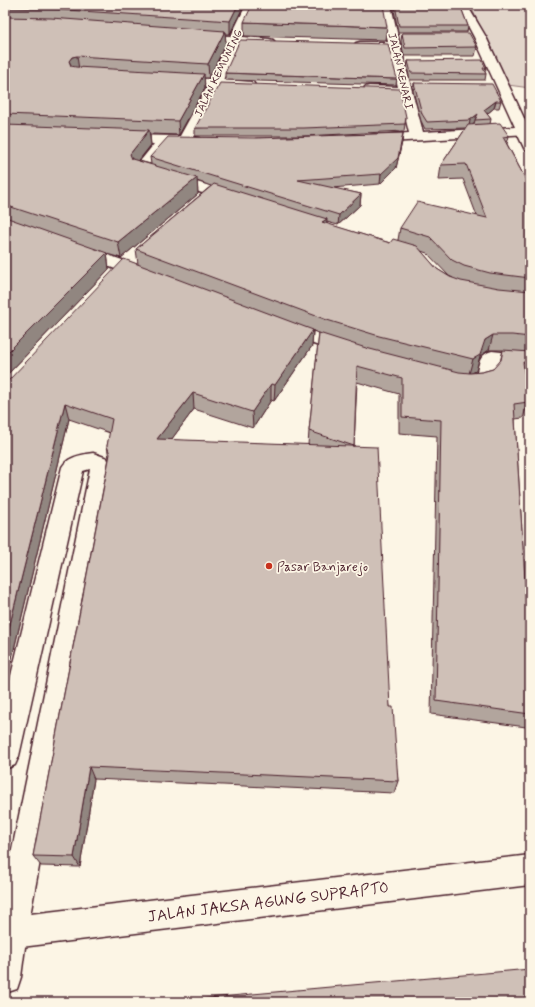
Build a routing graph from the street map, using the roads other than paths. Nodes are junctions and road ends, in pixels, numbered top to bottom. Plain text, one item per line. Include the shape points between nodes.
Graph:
1 (251, 5) edge
2 (374, 5) edge
3 (464, 9) edge
4 (390, 10) edge
5 (450, 11) edge
6 (187, 37) edge
7 (464, 37) edge
8 (480, 37) junction
9 (234, 40) junction
10 (396, 40) junction
11 (282, 42) edge
12 (350, 44) edge
13 (491, 61) junction
14 (398, 62) junction
15 (413, 62) edge
16 (478, 62) edge
17 (160, 81) edge
18 (214, 84) junction
19 (261, 86) edge
20 (419, 86) edge
21 (488, 86) edge
22 (503, 86) junction
23 (405, 88) junction
24 (360, 89) edge
25 (526, 131) edge
26 (417, 137) junction
27 (109, 138) edge
28 (356, 139) edge
29 (164, 141) junction
30 (184, 141) junction
31 (208, 141) edge
32 (530, 147) edge
33 (250, 203) edge
34 (65, 245) edge
35 (160, 280) edge
36 (268, 322) edge
37 (364, 356) edge
38 (530, 361) edge
39 (448, 378) edge
40 (78, 591) junction
41 (44, 593) junction
42 (5, 756) edge
43 (530, 870) edge
44 (8, 932) edge
45 (5, 977) edge

1 - 9 street, JALAN KEMUNING
2 - 4 street
3 - 5 street
3 - 8 street
4 - 10 street, JALAN KENARI
6 - 9 street
7 - 8 street
8 - 13 street
9 - 11 street
9 - 18 street, JALAN KEMUNING
10 - 12 street
10 - 14 street, JALAN KENARI
13 - 16 street
13 - 22 street
14 - 15 street
14 - 23 street, JALAN KENARI
17 - 18 street
18 - 19 street
18 - 30 street, JALAN KEMUNING
20 - 23 street
21 - 22 street
22 - 25 street
23 - 24 street
23 - 26 street, JALAN KENARI
25 - 26 street
25 - 32 street
26 - 28 street
27 - 29 street
29 - 30 street
29 - 33 street via 140,170 206,196
30 - 31 street
34 - 35 street
36 - 37 street
38 - 39 street via 492,358 488,362 486,375 481,379 469,382
40 - 41 street
40 - 41 street via 102,470 100,463 93,460 81,462 73,467
40 - 44 street
41 - 42 street
43 - 44 street, JALAN JAKSA AGUNG SUPRAPTO
44 - 45 street

